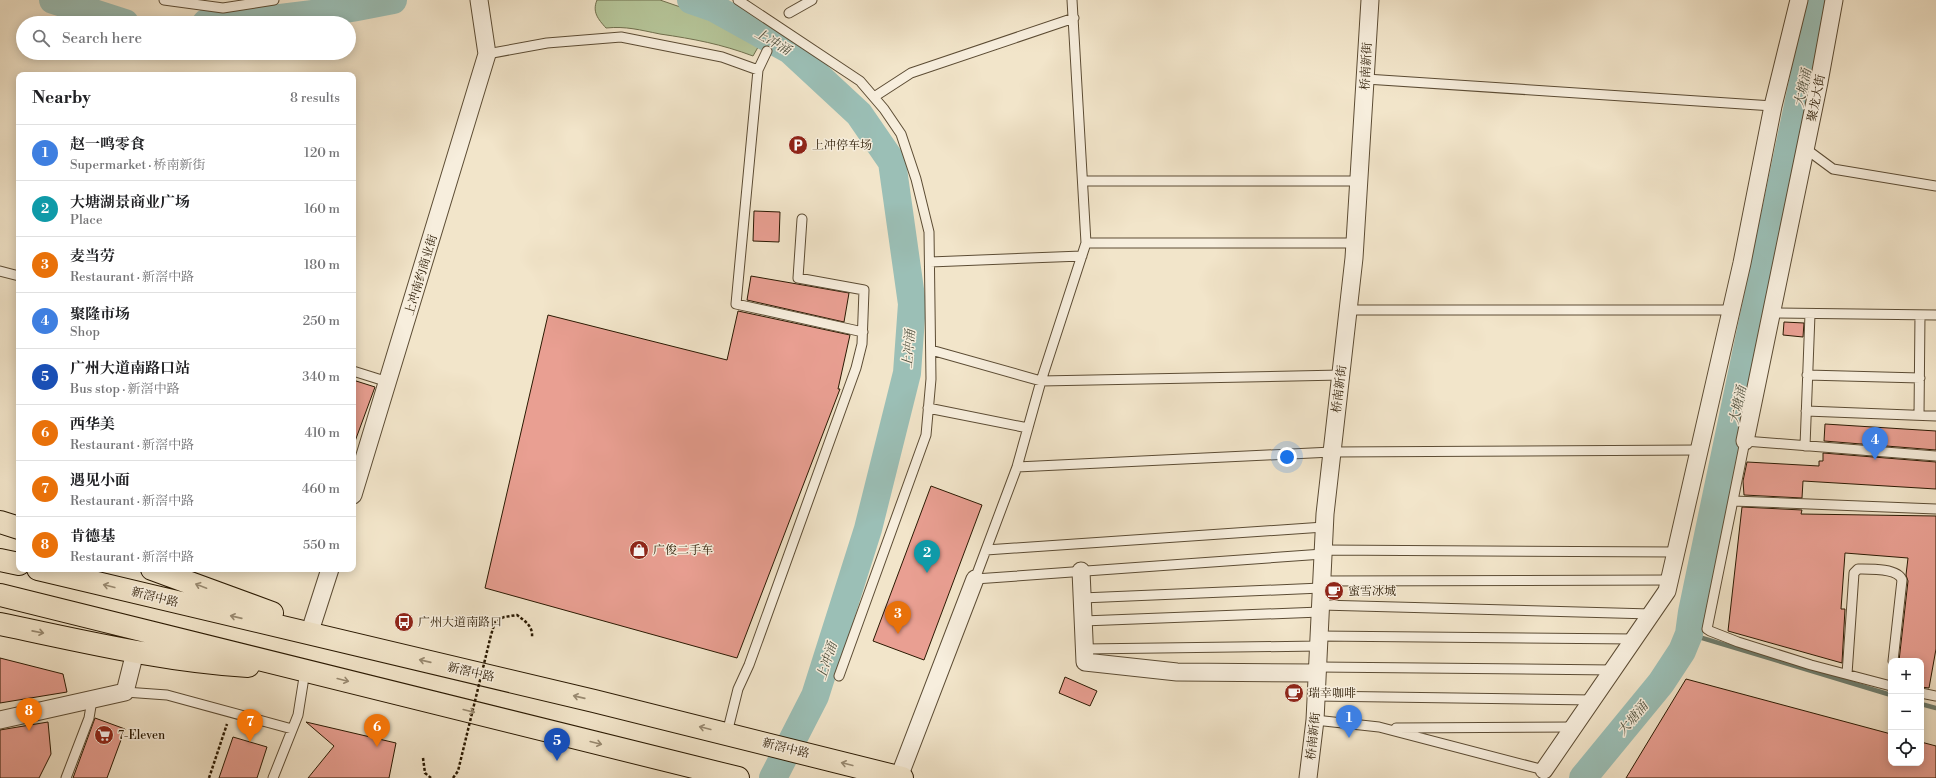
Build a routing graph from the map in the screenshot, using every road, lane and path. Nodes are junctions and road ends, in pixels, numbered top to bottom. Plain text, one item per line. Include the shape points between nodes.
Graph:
1 (164, 0) edge
2 (274, 0) edge
3 (738, 0) edge
4 (812, 0) edge
5 (1072, 0) edge
6 (1370, 0) edge
7 (1799, 0) edge
8 (1834, 0) edge
9 (480, 6) edge
10 (789, 13) dead end
11 (1074, 18) junction
12 (767, 51) dead end
13 (487, 54) junction
14 (758, 70) junction
15 (1366, 79) junction
16 (874, 97) junction
17 (1773, 106) junction
18 (1806, 149) junction
19 (1083, 181) junction
20 (1359, 181) junction
21 (1936, 186) edge
22 (802, 219) dead end
23 (1086, 243) junction
24 (1355, 243) junction
25 (1082, 256) junction
26 (930, 262) junction
27 (0, 271) edge
28 (16, 275) edge
29 (1349, 310) junction
30 (1731, 310) junction
31 (1772, 313) junction
32 (1810, 314) junction
33 (1920, 315) junction
34 (1936, 315) edge
35 (863, 332) junction
36 (931, 350) junction
37 (356, 372) edge
38 (1341, 375) junction
39 (1807, 375) junction
40 (1920, 378) junction
41 (1042, 381) junction
42 (388, 382) junction
43 (928, 408) junction
44 (1806, 411) junction
45 (1919, 415) junction
46 (1936, 416) edge
47 (1028, 428) junction
48 (1745, 441) junction
49 (1805, 446) junction
50 (1699, 450) junction
51 (1332, 452) junction
52 (1936, 456) edge
53 (1017, 467) junction
54 (356, 484) edge
55 (1733, 501) junction
56 (1936, 509) edge
57 (0, 522) edge
58 (1324, 526) junction
59 (16, 527) edge
60 (986, 550) junction
61 (1323, 552) junction
62 (1676, 552) junction
63 (0, 560) edge
64 (16, 563) edge
65 (1081, 571) junction
66 (51, 572) edge
67 (161, 572) edge
68 (329, 572) edge
69 (975, 579) junction
70 (1669, 580) junction
71 (1322, 584) junction
72 (0, 595) edge
73 (1082, 598) junction
74 (0, 608) edge
75 (1320, 609) junction
76 (1651, 614) junction
77 (1083, 621) junction
78 (0, 624) edge
79 (311, 628) junction
80 (532, 637) dead end
81 (1634, 639) junction
82 (1319, 641) junction
83 (355, 645) junction
84 (1084, 649) junction
85 (135, 652) junction
86 (1893, 658) edge
87 (305, 670) junction
88 (1318, 670) junction
89 (1613, 670) junction
90 (1847, 674) junction
91 (839, 676) dead end
92 (1888, 685) edge
93 (125, 692) junction
94 (1924, 694) edge
95 (1316, 696) junction
96 (1936, 696) edge
97 (92, 700) junction
98 (1592, 700) junction
99 (231, 712) junction
100 (0, 720) edge
101 (1315, 720) junction
102 (1573, 727) junction
103 (1385, 728) junction
104 (292, 729) junction
105 (735, 735) junction
106 (423, 758) dead end
107 (1544, 770) joint
108 (733, 777) edge
109 (66, 778) edge
110 (209, 778) edge
111 (272, 778) edge
112 (431, 778) edge
113 (453, 778) edge
114 (901, 778) edge
115 (1308, 778) edge

1 - 2 lane via 223,8
3 - 16 lane via 860,81
4 - 10 lane
5 - 11 lane
6 - 15 street, 桥南新街
7 - 17 street
8 - 18 street, 聚龙大街
9 - 13 street
11 - 16 lane via 911,73
11 - 19 lane
12 - 14 lane
13 - 14 lane via 547,44 621,37 722,57
13 - 42 street, 上冲南约商业街
14 - 35 lane via 736,304
15 - 17 lane
15 - 20 street, 桥南新街
16 - 26 lane via 902,134 930,232
17 - 30 street
18 - 21 lane via 1833,169
18 - 31 street, 聚龙大街
19 - 20 lane
19 - 23 lane
20 - 24 street, 桥南新街
22 - 35 lane via 798,278 864,290
23 - 24 lane
23 - 25 lane
24 - 29 street, 桥南新街
25 - 26 lane
25 - 41 lane
26 - 36 lane
27 - 28 lane
29 - 30 lane
29 - 38 street, 桥南新街
30 - 50 street
31 - 32 lane
31 - 48 street, 聚龙大街
32 - 33 lane
32 - 39 lane
33 - 34 lane
33 - 40 lane
35 - 105 lane via 856,368 749,665 738,689
36 - 41 lane
36 - 43 lane
37 - 42 lane
38 - 41 lane
38 - 51 street, 桥南新街
39 - 40 lane
39 - 44 lane
40 - 45 lane
41 - 47 lane
42 - 54 street, 上冲南约商业街
43 - 47 lane
43 - 91 lane via 926,435
44 - 45 lane
44 - 49 lane
45 - 46 lane
47 - 53 lane
48 - 49 lane
48 - 55 lane
49 - 52 lane
50 - 51 lane
50 - 62 street
51 - 53 lane
51 - 58 street, 桥南新街
53 - 60 lane
55 - 56 lane
55 - 90 lane via 1707,629 1738,642
57 - 59 highway
58 - 60 lane
58 - 61 street, 桥南新街
60 - 69 lane
61 - 62 lane
61 - 65 lane
61 - 71 street, 桥南新街
62 - 70 street
63 - 64 highway
65 - 69 lane
65 - 73 street
83 -> 66 highway, 新滘中路
79 -> 67 highway
68 - 79 street
69 - 114 street
70 - 71 lane
70 - 76 street via 1667,591
71 - 73 lane
71 - 75 street, 桥南新街
72 - 87 highway
73 - 77 street
74 - 87 highway via 188,652
75 - 76 lane
75 - 77 lane
75 - 82 street, 桥南新街
76 - 81 street
77 - 84 street
78 -> 85 highway
79 - 83 highway
80 - 113 path, bridge via 528,623 517,615 504,617 496,622 458,771
81 - 82 lane
81 - 89 street
82 - 84 lane
82 - 88 street, 桥南新街
105 -> 83 highway, 新滘中路
84 - 88 street via 1085,662 1177,672
85 - 87 highway via 220,664
85 - 93 street
86 - 90 lane via 1902,580 1897,573 1858,568 1854,572
87 - 104 lane via 298,715
87 -> 108 highway
88 - 89 lane
88 - 95 street, 桥南新街
89 - 98 street
90 - 92 lane
93 - 97 street
93 - 99 lane via 167,695
94 - 96 lane
95 - 98 lane
95 - 101 street, 桥南新街
97 - 100 street
97 - 109 lane via 89,718
98 - 102 street
99 - 104 lane
99 - 110 path
101 - 103 lane
101 - 115 street, 桥南新街
102 - 103 lane
102 - 107 street
103 - 107 lane
104 - 111 lane
114 -> 105 highway, 新滘中路
106 - 112 path via 425,773

